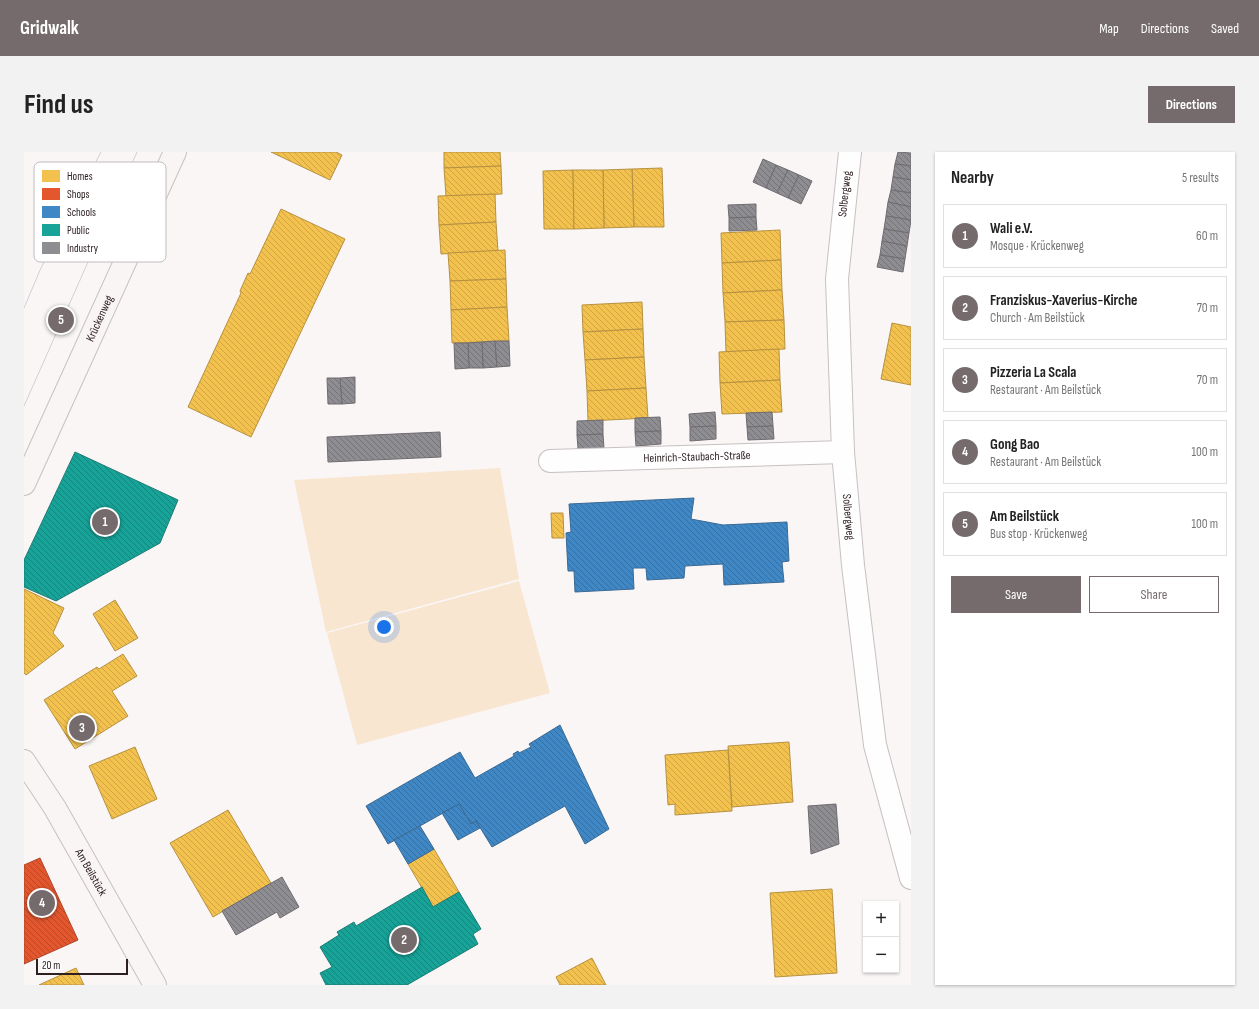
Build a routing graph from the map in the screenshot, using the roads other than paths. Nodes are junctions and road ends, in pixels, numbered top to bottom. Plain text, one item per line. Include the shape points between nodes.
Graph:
1 (175, 152) edge
2 (850, 152) edge
3 (166, 172) edge
4 (125, 262) edge
5 (843, 452) junction
6 (550, 461) dead end
7 (24, 484) edge
8 (24, 761) edge
9 (911, 878) edge
10 (155, 985) edge

1 - 3 main road, Krückenweg
2 - 5 street, Solbergweg via 837,279
4 - 7 main road, Krückenweg
5 - 6 street, Heinrich-Staubach-Straße
5 - 9 street, Solbergweg via 853,565 875,745
8 - 10 main road, Am Beilstück via 55,808

